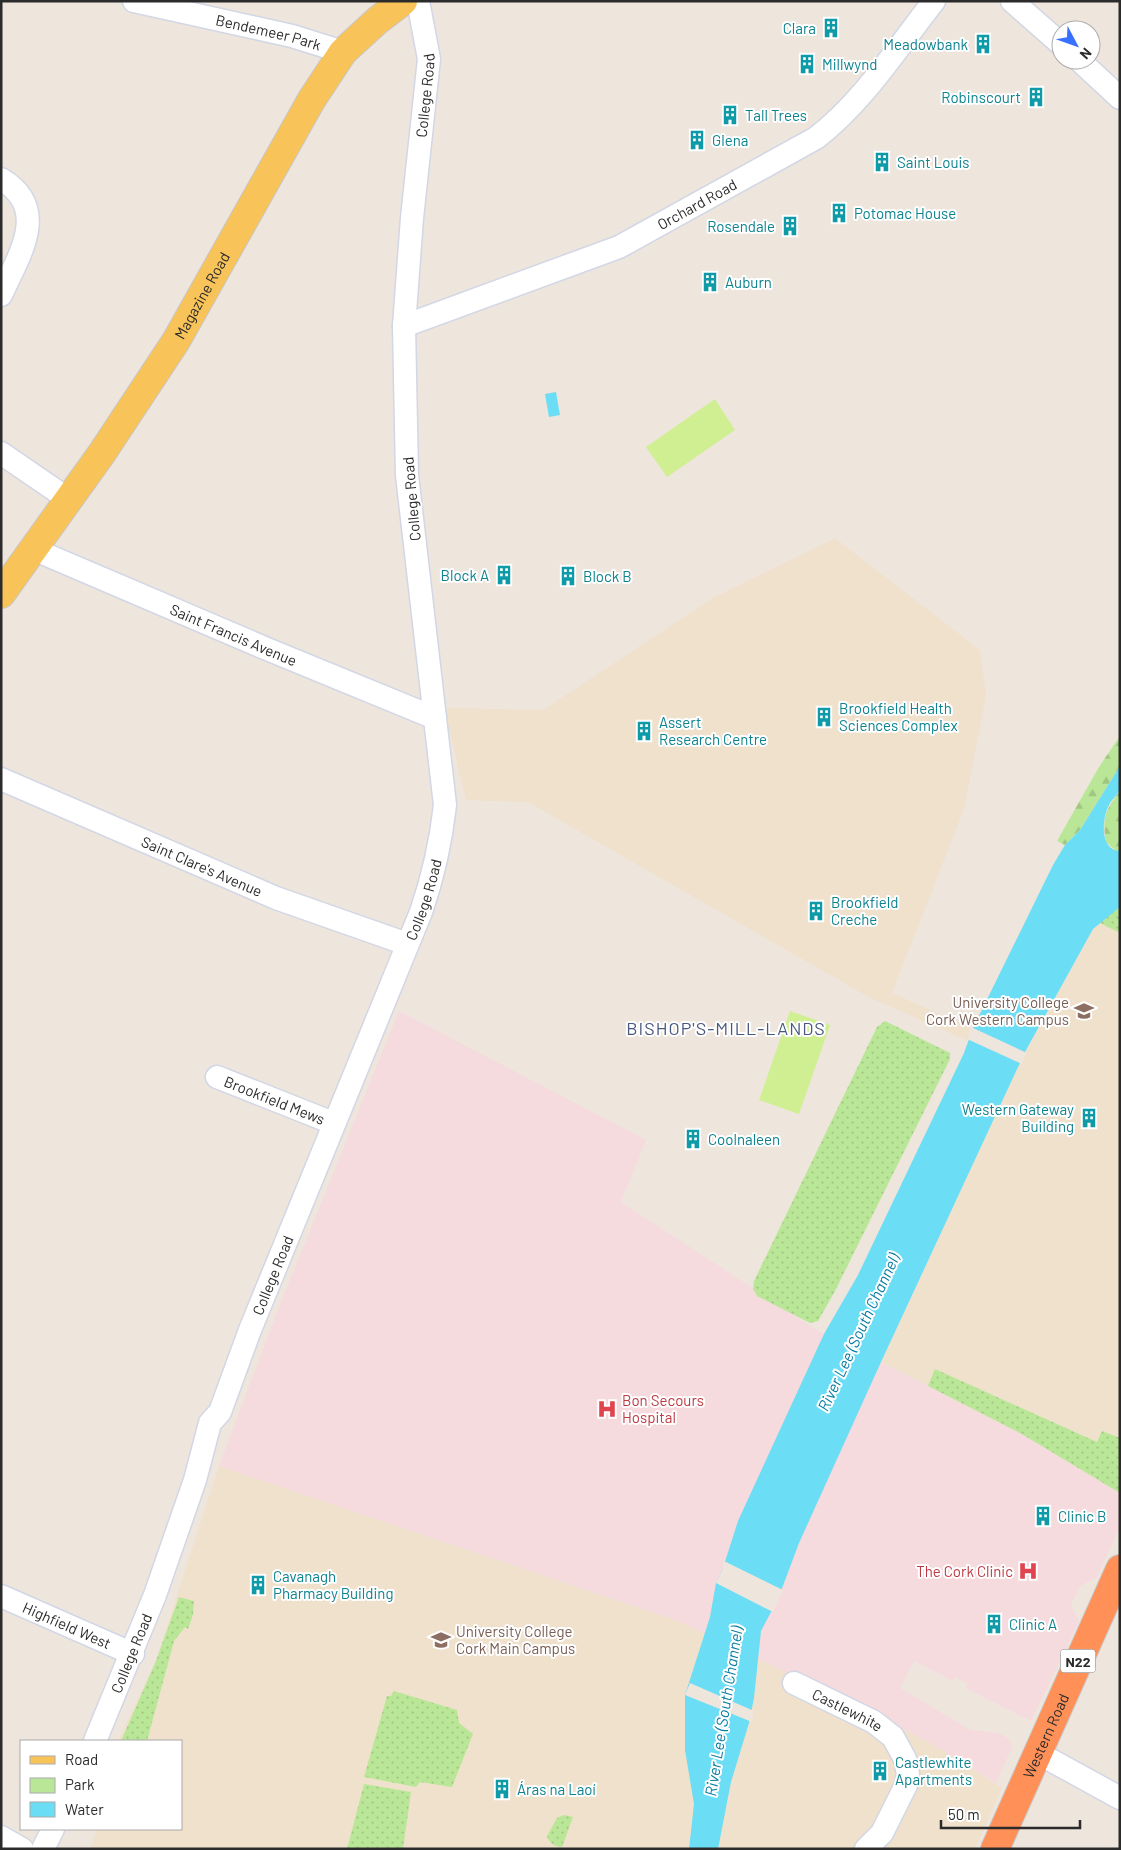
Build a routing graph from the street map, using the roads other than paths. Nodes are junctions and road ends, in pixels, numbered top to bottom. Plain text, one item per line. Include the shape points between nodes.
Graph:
1 (134, 1) edge
2 (403, 1) edge
3 (418, 1) edge
4 (934, 1) edge
5 (1012, 1) edge
6 (1051, 35) edge
7 (343, 52) junction
8 (1090, 70) edge
9 (1120, 98) edge
10 (1, 178) edge
11 (1, 295) edge
12 (404, 326) junction
13 (1, 452) edge
14 (68, 499) junction
15 (33, 549) junction
16 (1, 594) edge
17 (435, 718) junction
18 (1, 779) edge
19 (406, 944) junction
20 (217, 1078) dead end
21 (333, 1123) junction
22 (1120, 1569) edge
23 (1, 1596) edge
24 (133, 1654) junction
25 (794, 1683) dead end
26 (95, 1740) edge
27 (1036, 1752) junction
28 (1120, 1798) edge
29 (53, 1830) edge
30 (1, 1837) edge
31 (22, 1849) edge
32 (44, 1849) edge
33 (866, 1849) edge
34 (995, 1849) edge

1 - 7 street, Bendemeer Park via 292,36
2 - 7 main road, Magazine Road
3 - 12 street, College Road via 429,59 410,235
4 - 12 street, Orchard Road via 873,79 837,120 816,138 619,247
5 - 6 street
7 - 14 main road, Magazine Road via 289,137 176,341
8 - 9 street
10 - 11 street via 22,197 29,220 27,233
12 - 17 street, College Road via 407,475
13 - 14 street
14 - 15 main road, Magazine Road
15 - 16 main road, Magazine Road
15 - 17 street, Saint Francis Avenue
17 - 19 street, College Road via 445,805 443,822 428,891
18 - 19 street, Saint Clare's Avenue via 276,898
19 - 21 street, College Road
20 - 21 street, Brookfield Mews
21 - 24 street, College Road via 220,1412 210,1423 195,1480
22 - 27 highway, Western Road / N22
23 - 24 street, Highfield West
24 - 26 street, College Road
25 - 33 street, Castlewhite via 874,1722 893,1737 905,1759 906,1785 882,1833
27 - 28 street
27 - 34 highway, Western Road / N22
29 - 32 street
30 - 31 street

